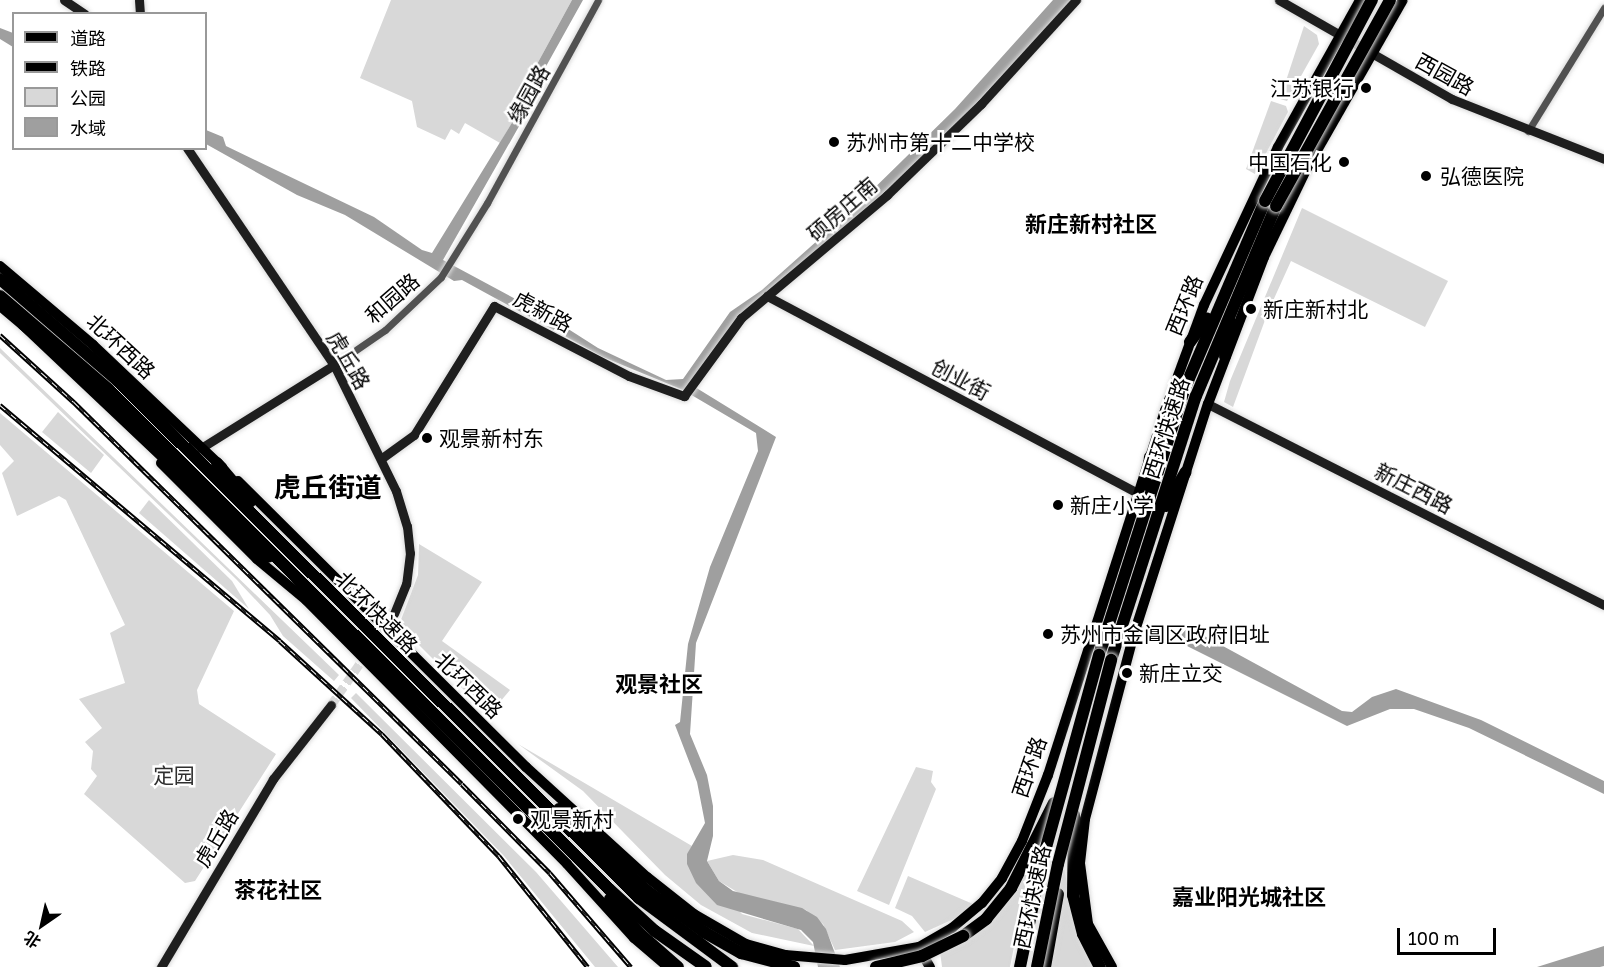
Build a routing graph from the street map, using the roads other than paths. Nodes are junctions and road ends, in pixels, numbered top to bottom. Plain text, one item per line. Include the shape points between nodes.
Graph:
1 (64, 0) edge
2 (598, 0) edge
3 (1076, 0) edge
4 (1279, 0) edge
5 (1360, 0) edge
6 (1372, 0) edge
7 (1390, 0) edge
8 (1403, 0) edge
9 (1604, 8) edge
10 (82, 12) edge
11 (1340, 35) junction
12 (1370, 52) junction
13 (1528, 131) junction
14 (188, 150) edge
15 (1604, 159) edge
16 (487, 203) joint
17 (1270, 204) junction
18 (0, 266) edge
19 (0, 279) edge
20 (0, 296) edge
21 (766, 296) junction
22 (1226, 303) junction
23 (0, 306) edge
24 (24, 325) junction
25 (1190, 342) junction
26 (1225, 356) junction
27 (334, 365) junction
28 (112, 384) junction
29 (685, 395) joint
30 (1208, 404) junction
31 (201, 448) junction
32 (1150, 457) junction
33 (382, 458) junction
34 (216, 463) junction
35 (1186, 472) junction
36 (1138, 493) junction
37 (1144, 511) junction
38 (1152, 531) junction
39 (305, 584) junction
40 (1604, 593) edge
41 (1602, 604) edge
42 (394, 614) tunnel mouth
43 (355, 619) junction
44 (1105, 658) junction
45 (332, 705) tunnel mouth
46 (1057, 747) junction
47 (1100, 759) junction
48 (520, 779) junction
49 (1061, 788) junction
50 (1076, 794) junction
51 (1074, 815) junction
52 (571, 852) junction
53 (919, 947) junction
54 (789, 966) edge
55 (161, 967) edge
56 (668, 967) edge
57 (678, 967) edge
58 (706, 967) edge
59 (732, 967) edge
60 (876, 967) edge
61 (930, 967) edge
62 (1020, 967) edge
63 (1037, 967) edge
64 (1045, 967) edge
65 (1108, 967) edge

1 - 10 street
2 - 16 street, 缘园路
3 - 21 street, 硕房庄南 via 981,104 921,162
4 - 11 street, 西园路
5 - 11 main road, 西环路
6 - 17 highway, 西环快速路, bridge
7 - 17 highway, 西环快速路, bridge
8 - 12 main road
9 - 13 street
11 - 12 street, 西园路
11 - 25 main road, 西环路 via 1278,147
12 - 13 street, 西园路 via 1452,99
12 - 26 main road via 1286,210
13 - 15 street, 西园路
14 - 27 street, 虎丘路
16 - 27 street, 和园路 via 441,277 385,330
17 - 22 highway, 西环快速路
18 - 31 main road, 北环西路 via 93,345
19 - 28 highway, 北环快速路
20 - 28 highway, 北环快速路
21 - 29 street, 硕房庄南 via 741,318
21 - 36 street, 创业街
22 - 25 highway
22 - 26 highway
22 - 37 highway, 西环快速路 via 1184,390
22 - 38 highway, 西环快速路
23 - 24 main road
24 - 39 highway via 255,547
24 - 56 main road via 257,559 306,600 567,864 634,938
25 - 32 main road, 西环路
26 - 30 main road
27 - 31 street, 和园路
27 - 33 street, 虎丘路
28 - 39 highway, 北环快速路
28 - 43 highway, 北环快速路
29 - 33 street, 虎新路 via 629,376 494,306 414,435
30 - 35 main road
30 - 41 street, 新庄西路
31 - 34 main road, 北环西路
32 - 36 main road, 西环路
32 - 37 highway
33 - 42 street, 虎丘路 via 402,505 409,536 407,578
34 - 43 highway via 317,571
34 - 53 main road, 北环西路 via 443,688 657,886 729,936 766,950 845,960
35 - 38 highway
35 - 47 main road via 1132,637
36 - 46 main road, 西环路
37 - 44 highway, 西环快速路
38 - 44 highway, 西环快速路
39 - 52 highway, 北环快速路
40 - 41 street
43 - 48 highway, 北环快速路
44 - 49 highway, 西环快速路, bridge
44 - 50 highway, 西环快速路, bridge
45 - 55 street, 虎丘路 via 273,779
46 - 47 main road
46 - 53 main road, 西环路 via 1022,841 996,886 963,921
47 - 65 main road via 1082,838 1080,888 1090,930
48 - 54 highway via 677,913 732,949
48 - 59 highway, 北环快速路 via 648,906
49 - 60 highway, bridge via 1024,866 986,919 943,947
49 - 62 highway, 西环快速路, bridge
50 - 51 highway, bridge
50 - 63 highway, 西环快速路, bridge
51 - 64 highway, bridge
51 - 65 highway via 1073,895 1083,934
52 - 57 highway via 630,923
52 - 58 highway, 北环快速路 via 646,923
53 - 61 main road

